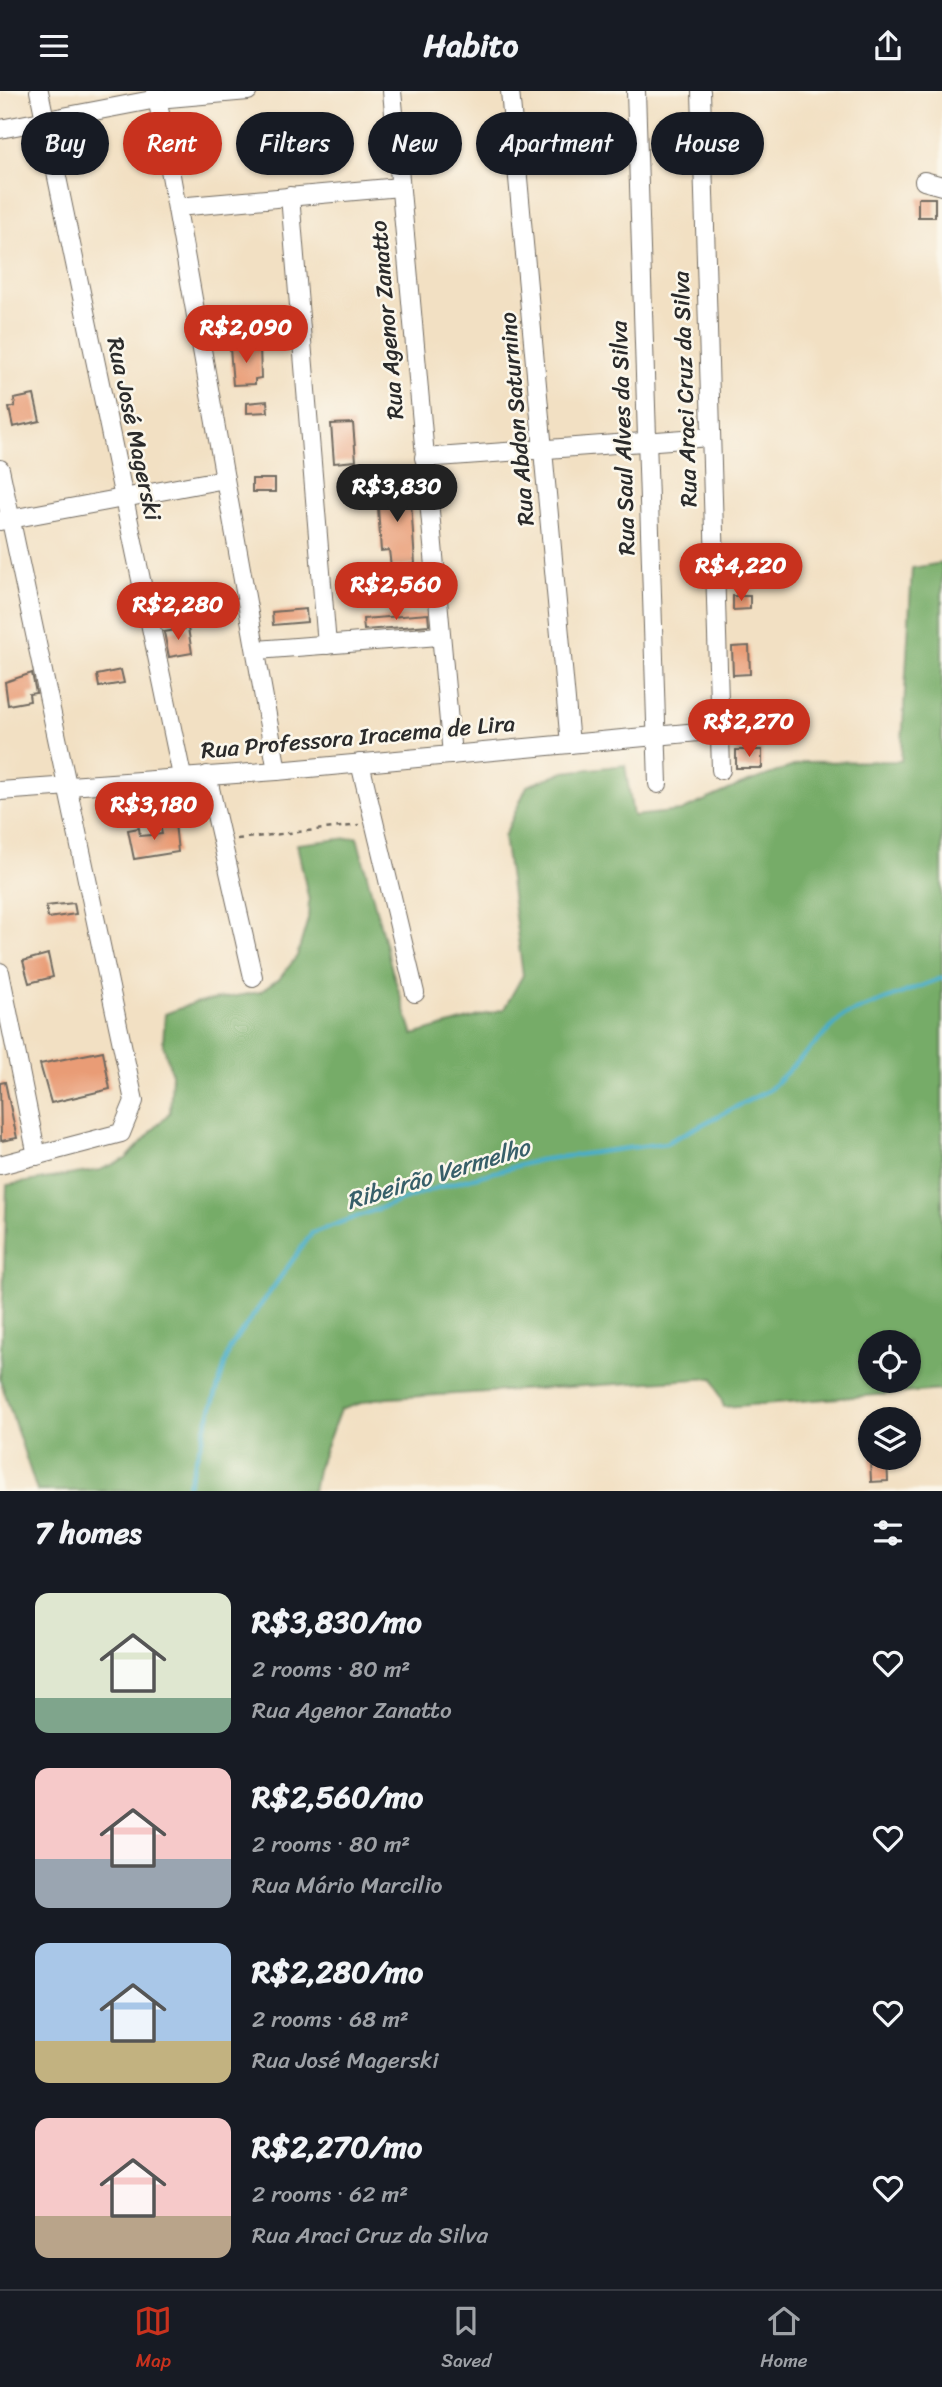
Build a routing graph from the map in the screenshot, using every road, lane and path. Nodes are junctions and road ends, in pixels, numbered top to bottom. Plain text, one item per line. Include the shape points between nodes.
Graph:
1 (39, 91) edge
2 (248, 91) edge
3 (392, 91) edge
4 (510, 91) edge
5 (636, 91) edge
6 (701, 91) edge
7 (156, 95) edge
8 (43, 112) edge
9 (81, 112) edge
10 (21, 125) edge
11 (0, 129) edge
12 (56, 175) edge
13 (924, 181) dead end
14 (942, 186) edge
15 (400, 187) junction
16 (290, 196) junction
17 (177, 207) junction
18 (711, 437) junction
19 (647, 441) junction
20 (545, 449) junction
21 (424, 458) junction
22 (0, 469) edge
23 (225, 479) junction
24 (124, 498) junction
25 (5, 520) edge
26 (439, 636) junction
27 (327, 645) junction
28 (257, 650) junction
29 (720, 730) junction
30 (657, 736) junction
31 (570, 744) junction
32 (452, 755) junction
33 (360, 763) junction
34 (721, 770) dead end
35 (277, 771) junction
36 (208, 775) junction
37 (182, 776) junction
38 (658, 783) dead end
39 (69, 786) junction
40 (0, 791) edge
41 (374, 824) junction
42 (224, 841) junction
43 (0, 972) edge
44 (253, 977) dead end
45 (415, 993) dead end
46 (37, 1156) junction
47 (0, 1165) edge

1 - 8 street, Rua José Magerski
2 - 7 street
3 - 15 street, Rua Agenor Zanatto
4 - 20 street, Rua Abdon Saturnino
5 - 19 street, Rua Saul Alves da Silva
6 - 18 street, Rua Araci Cruz da Silva
7 - 9 street
7 - 17 street
10 - 11 street
12 - 24 street, Rua José Magerski
13 - 14 street
15 - 16 street
15 - 21 street, Rua Agenor Zanatto
16 - 17 street
16 - 27 street
17 - 23 street
18 - 19 street
18 - 29 street, Rua Araci Cruz da Silva
19 - 20 street
19 - 30 street, Rua Saul Alves da Silva
20 - 21 street
20 - 31 street, Rua Abdon Saturnino
21 - 26 street, Rua Agenor Zanatto
22 - 25 street
23 - 24 street
23 - 28 street
24 - 25 street
24 - 37 street, Rua José Magerski
25 - 39 street
26 - 27 street
26 - 32 street, Rua Agenor Zanatto
27 - 28 street
28 - 35 street
29 - 30 street, Rua Professora Iracema de Lira
29 - 34 street, Rua Araci Cruz da Silva
30 - 31 street, Rua Professora Iracema de Lira
30 - 38 street, Rua Saul Alves da Silva
31 - 32 street, Rua Professora Iracema de Lira
32 - 33 street, Rua Professora Iracema de Lira
33 - 35 street, Rua Professora Iracema de Lira
33 - 41 street
35 - 36 street, Rua Professora Iracema de Lira
36 - 37 street, Rua Professora Iracema de Lira
36 - 42 street
37 - 39 street, Rua Professora Iracema de Lira
39 - 40 street, Rua Professora Iracema de Lira
39 - 46 street via 134,1101 121,1133
41 - 42 path
41 - 45 street
42 - 44 street
43 - 46 street
46 - 47 street

